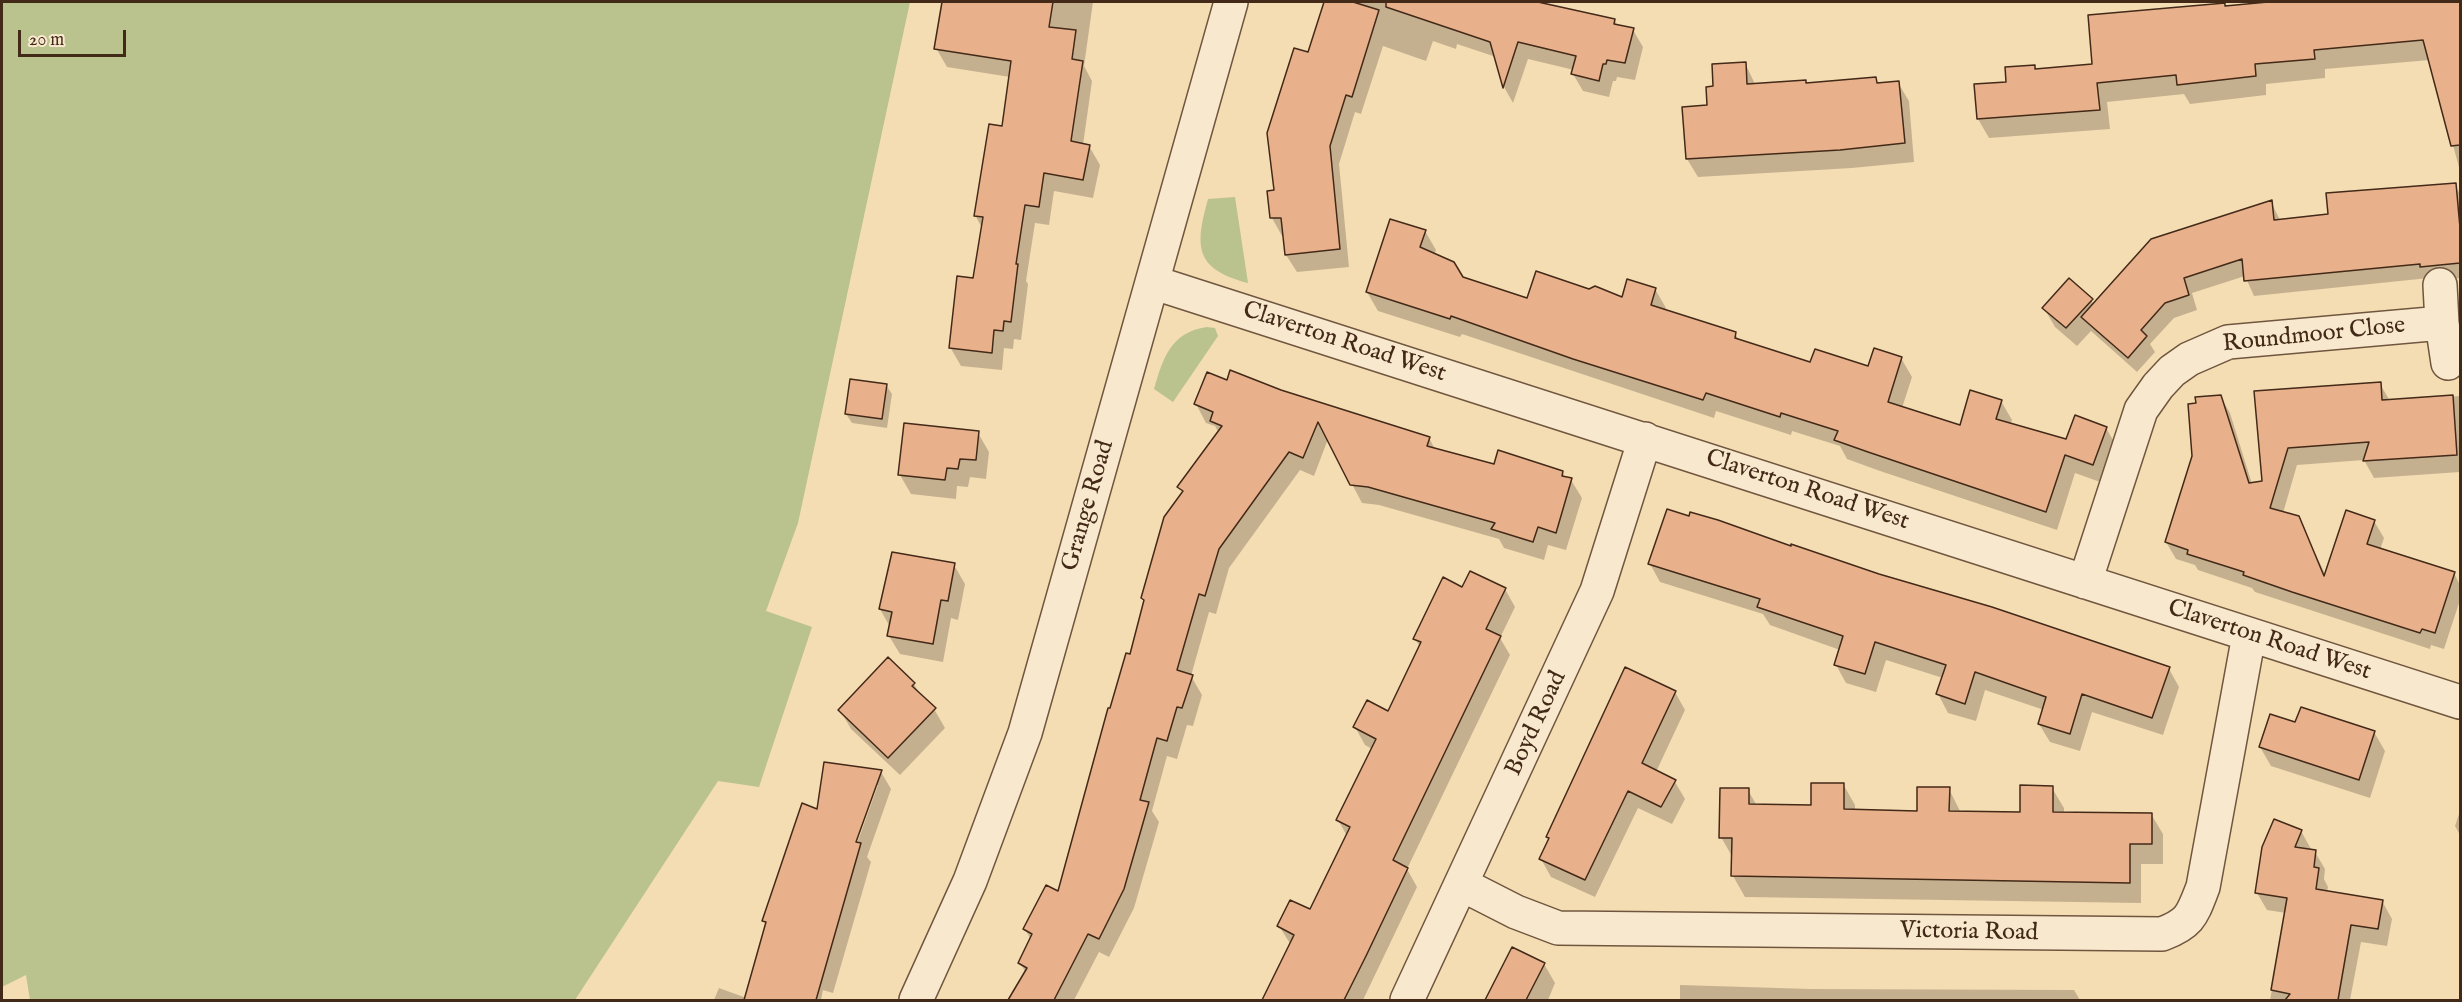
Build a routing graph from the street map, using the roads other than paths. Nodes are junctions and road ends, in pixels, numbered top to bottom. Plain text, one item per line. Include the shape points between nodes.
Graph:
1 (1231, 2) edge
2 (1152, 282) junction
3 (2440, 285) dead end
4 (2442, 324) junction
5 (2448, 363) dead end
6 (1645, 439) junction
7 (2085, 582) junction
8 (2249, 635) junction
9 (2460, 702) edge
10 (1463, 885) junction
11 (916, 1000) edge
12 (1407, 1000) edge

1 - 2 street, Grange Road
2 - 6 street, Claverton Road West
2 - 11 street, Grange Road via 1025,733 970,881
3 - 4 street
4 - 5 street
4 - 7 street, Roundmoor Close via 2228,342 2189,358 2158,386 2141,410
6 - 7 street, Claverton Road West
6 - 10 street, Boyd Road via 1598,591
7 - 8 street, Claverton Road West
8 - 9 street, Claverton Road West
8 - 10 street, Victoria Road via 2203,886 2182,926 2162,934 1558,928
10 - 12 street, Boyd Road

